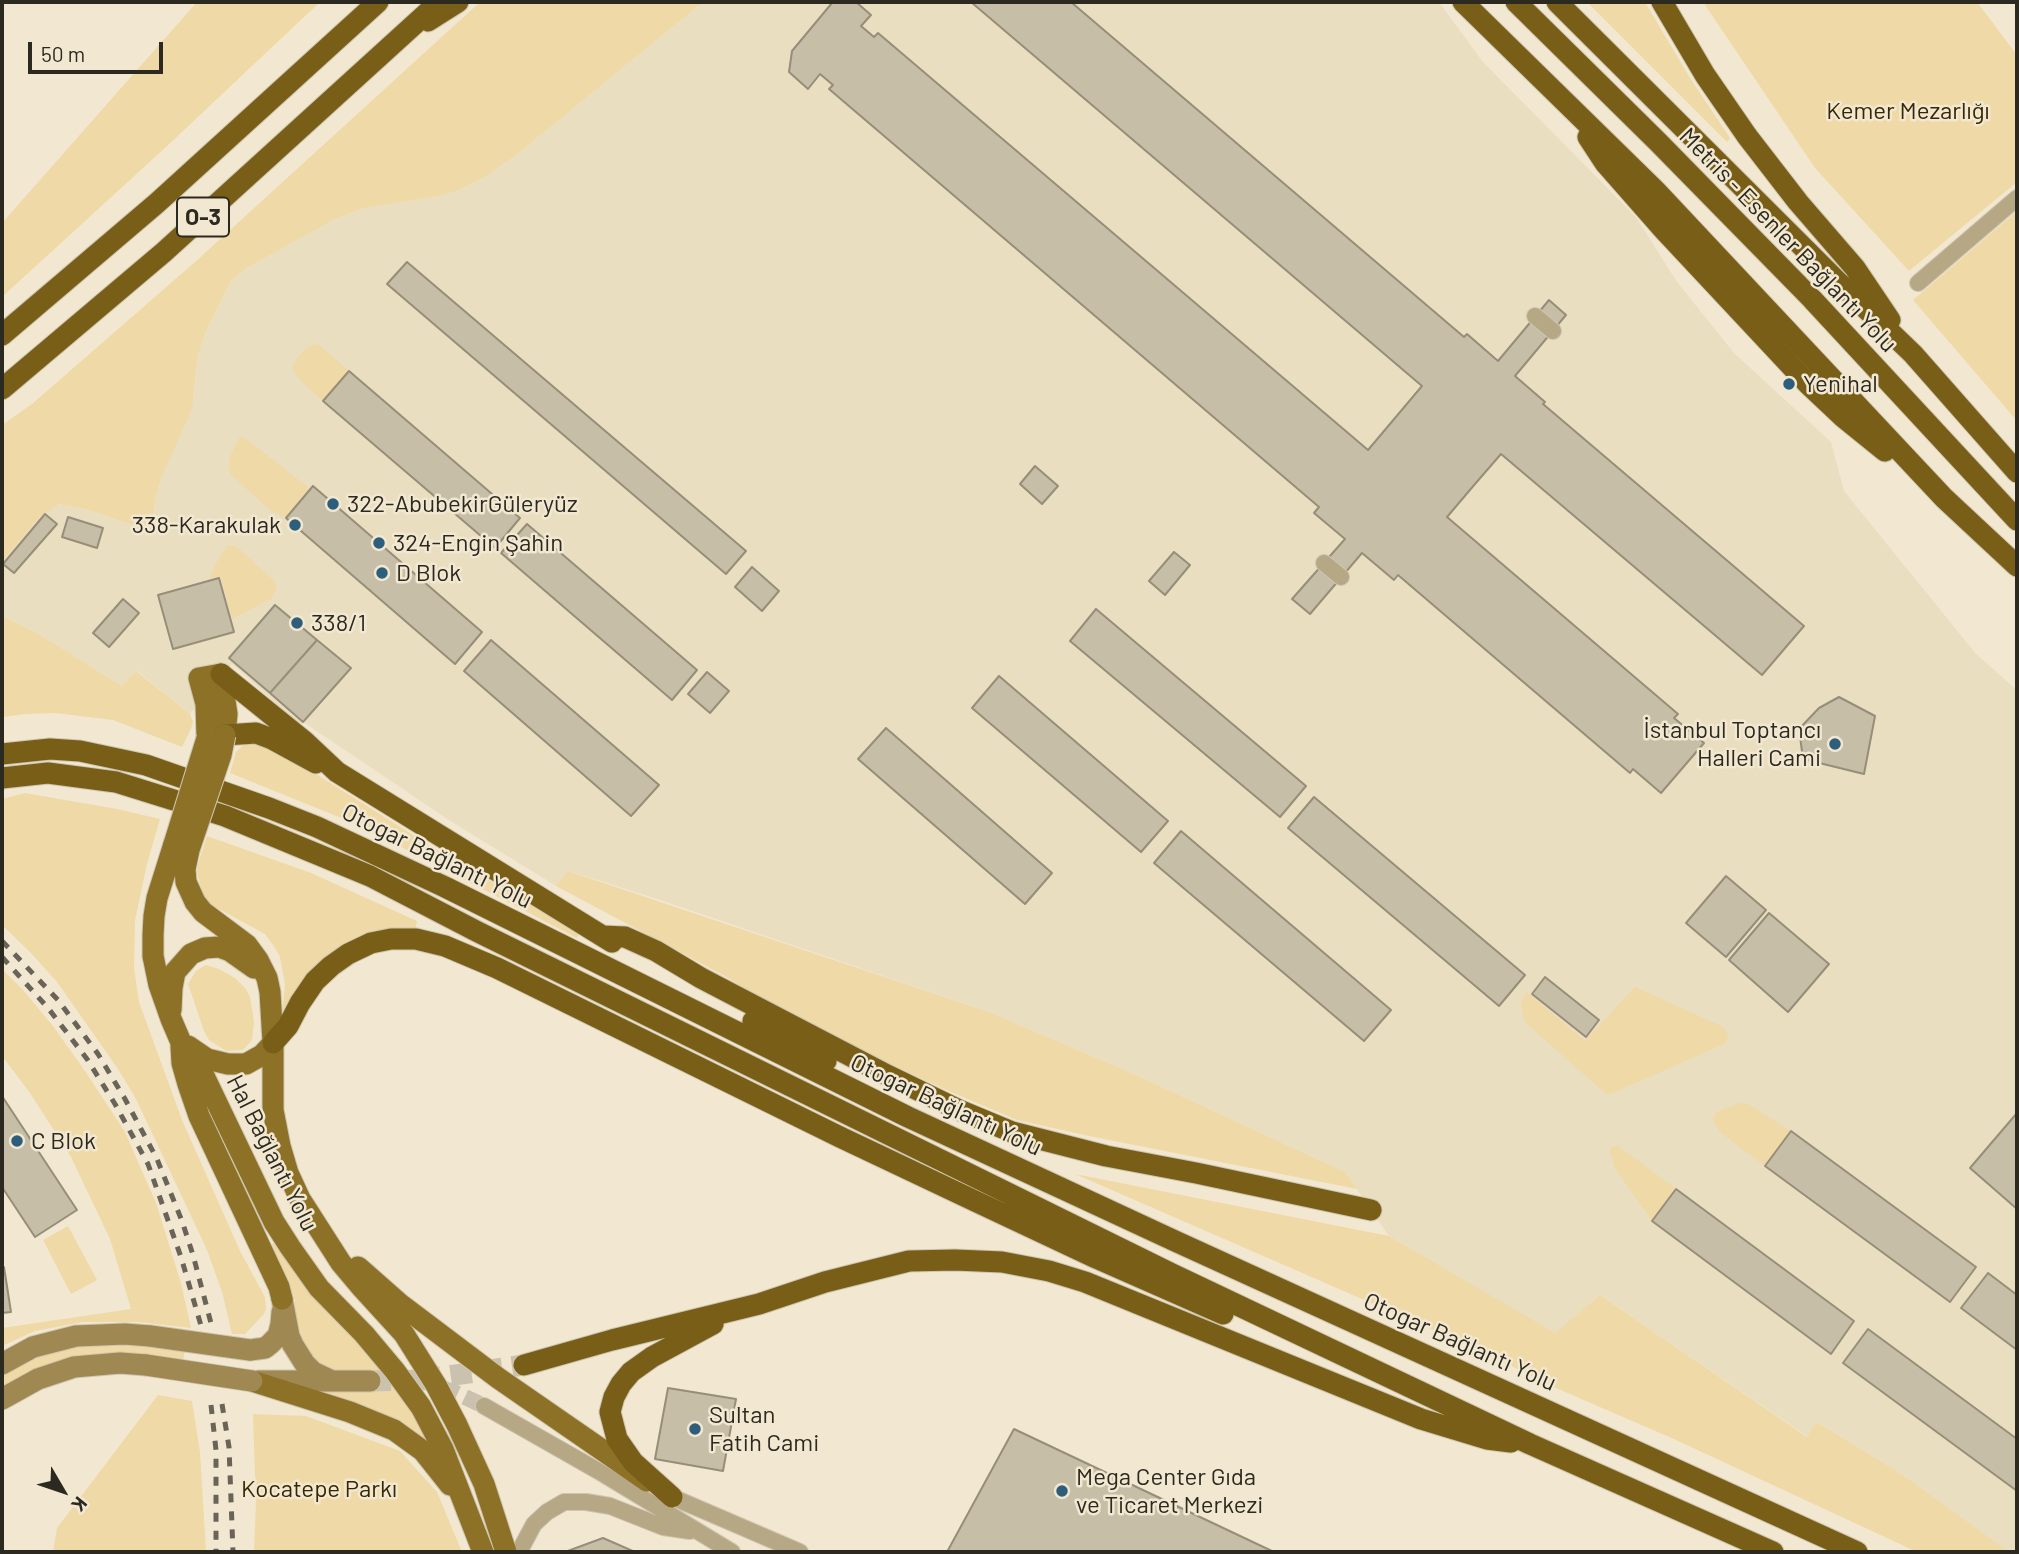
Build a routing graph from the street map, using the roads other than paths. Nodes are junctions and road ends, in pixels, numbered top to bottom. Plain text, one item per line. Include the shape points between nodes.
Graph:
1 (367, 2) edge
2 (378, 2) edge
3 (439, 2) edge
4 (458, 2) edge
5 (1463, 2) edge
6 (1516, 2) edge
7 (1556, 2) edge
8 (1662, 2) edge
9 (399, 38) junction
10 (305, 70) junction
11 (2017, 198) edge
12 (1918, 283) dead end
13 (1535, 316) dead end
14 (1553, 331) dead end
15 (2, 335) edge
16 (1913, 354) junction
17 (2, 389) edge
18 (2017, 472) edge
19 (2017, 520) edge
20 (1324, 563) dead end
21 (2017, 566) edge
22 (1341, 577) dead end
23 (220, 674) joint
24 (216, 736) junction
25 (2, 754) edge
26 (337, 772) junction
27 (2, 778) edge
28 (181, 847) junction
29 (602, 936) junction
30 (267, 978) junction
31 (171, 1019) junction
32 (180, 1040) junction
33 (273, 1043) junction
34 (908, 1117) junction
35 (1371, 1210) dead end
36 (323, 1235) junction
37 (282, 1299) junction
38 (759, 1304) junction
39 (1353, 1360) junction
40 (2, 1364) edge
41 (524, 1365) tunnel mouth
42 (252, 1381) junction
43 (370, 1381) tunnel mouth
44 (333, 1382) junction
45 (2, 1399) edge
46 (484, 1406) tunnel mouth
47 (1530, 1444) junction
48 (673, 1497) junction
49 (465, 1504) junction
50 (696, 1531) junction
51 (483, 1552) edge
52 (506, 1552) edge
53 (519, 1552) edge
54 (732, 1552) edge
55 (800, 1552) edge
56 (1773, 1552) edge
57 (1857, 1552) edge

1 - 10 highway
2 - 10 highway, O-3
3 - 9 highway, O-3
4 - 9 highway
5 - 21 highway via 1693,229 1944,498
6 - 19 highway, Metris - Esenler Bağlantı Yolu via 1803,289
7 - 16 highway, Metris - Esenler Bağlantı Yolu
8 - 16 highway via 1747,136 1855,268
9 - 17 highway, O-3 via 164,252
10 - 15 highway, O-3
11 - 12 street
13 - 14 street
16 - 18 highway, Metris - Esenler Bağlantı Yolu
20 - 22 street
23 - 24 main road, Hal Bağlantı Yolu via 199,678
23 - 26 highway
24 - 26 highway via 256,733
24 - 28 main road, Hal Bağlantı Yolu, bridge
25 - 34 highway, Otogar Bağlantı Yolu via 50,749 110,756 269,807 354,843
26 - 29 highway
27 - 39 highway, Otogar Bağlantı Yolu via 48,773 116,782 225,816 370,876
28 - 30 main road, Hal Bağlantı Yolu via 186,882 195,902 247,946
28 - 31 main road, Hal Bağlantı Yolu via 157,898 154,916 153,956
29 - 34 highway via 869,1084
29 - 35 highway via 625,937 656,951 887,1075 1012,1132
30 - 31 main road via 219,947 205,948 191,954 175,972
30 - 33 main road
31 - 32 main road, Hal Bağlantı Yolu
32 - 33 main road via 207,1059 228,1064 246,1064
32 - 37 main road via 199,1116
32 - 49 main road, Hal Bağlantı Yolu via 205,1078 274,1222 319,1288 409,1388 443,1449
33 - 36 main road, Hal Bağlantı Yolu via 273,1110 280,1146 300,1199
33 - 39 highway via 316,981 348,954 391,939 444,946 1096,1258 1296,1345
34 - 57 highway, Otogar Bağlantı Yolu
36 - 48 main road via 400,1304 498,1378
36 - 52 main road, Hal Bağlantı Yolu via 362,1289 404,1334 436,1385 484,1484
37 - 40 main road, bridge via 278,1336 265,1348 125,1334 76,1336 33,1347
37 - 44 main road via 289,1336 305,1364
38 - 41 highway
38 - 47 highway via 909,1261 1002,1262 1085,1282 1421,1419 1487,1439
38 - 48 highway via 652,1357 631,1372 614,1397 610,1412 617,1439 633,1462
39 - 47 highway, Otogar Bağlantı Yolu
42 - 44 main road
42 - 45 main road, bridge via 120,1363 74,1367 38,1379
42 - 49 main road via 394,1430 423,1451
43 - 44 main road
46 - 50 street
47 - 56 highway, Otogar Bağlantı Yolu
48 - 55 street
49 - 51 main road, Hal Bağlantı Yolu
50 - 53 street via 663,1527 610,1506 565,1502 534,1524
50 - 54 street

